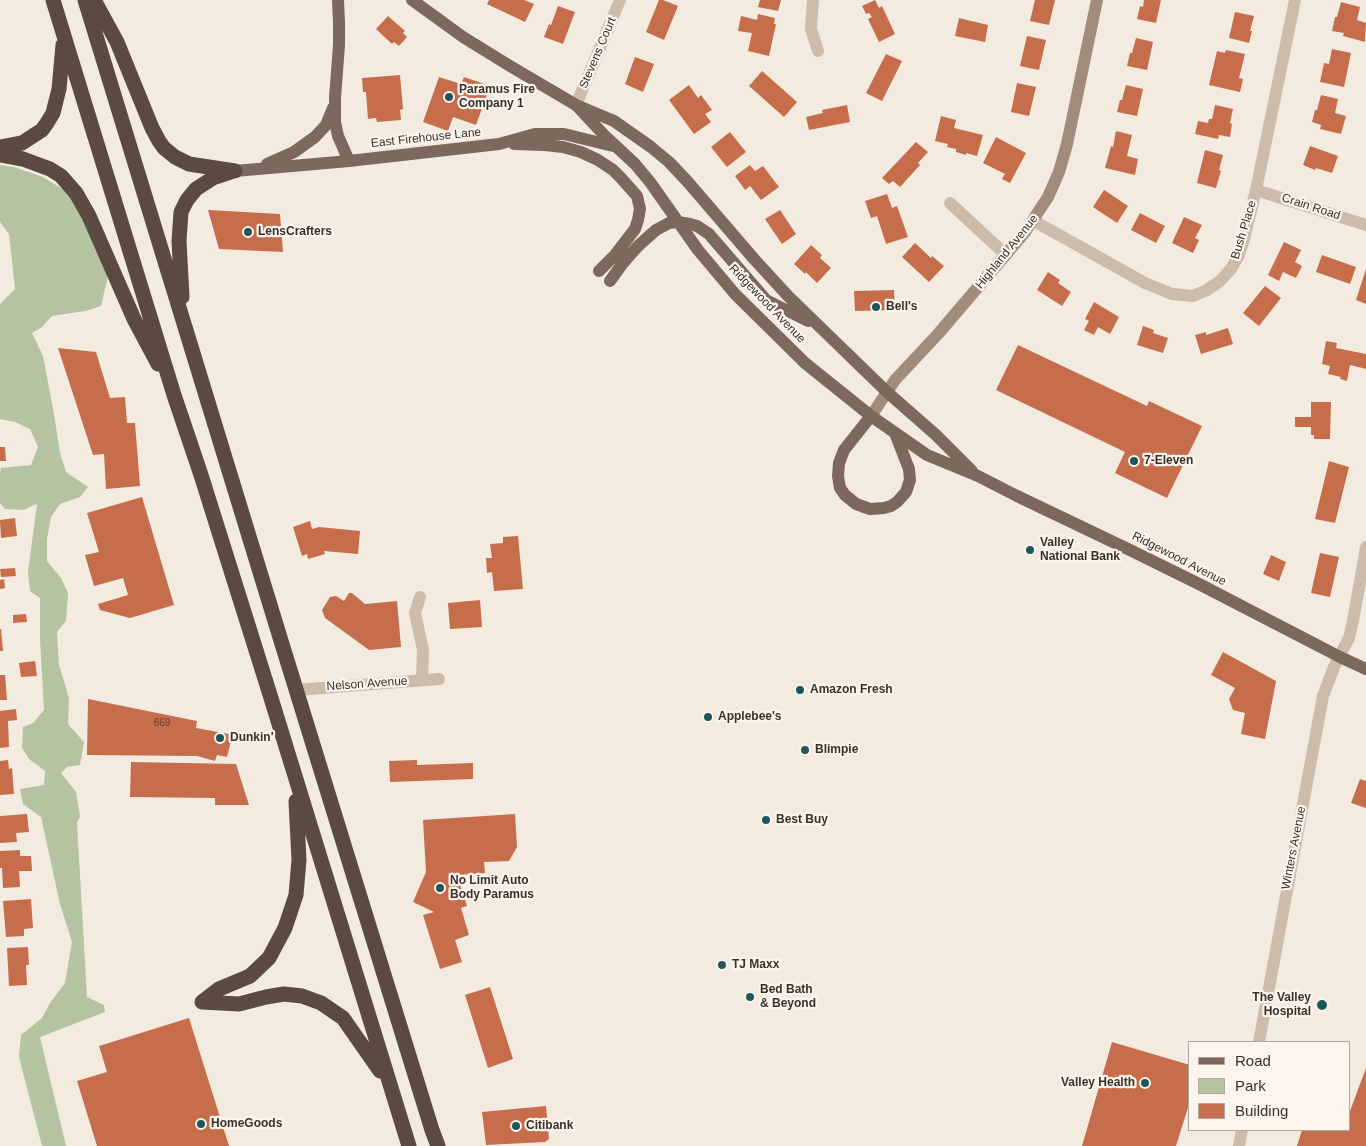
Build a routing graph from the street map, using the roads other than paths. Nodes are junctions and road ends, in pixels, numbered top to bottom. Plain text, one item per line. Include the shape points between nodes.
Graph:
1 (53, 0) edge
2 (84, 0) edge
3 (94, 0) edge
4 (338, 0) edge
5 (412, 0) edge
6 (620, 0) edge
7 (813, 0) edge
8 (1097, 0) edge
9 (1295, 0) edge
10 (64, 36) junction
11 (818, 51) dead end
12 (335, 98) junction
13 (576, 105) junction
14 (499, 144) junction
15 (0, 147) edge
16 (617, 147) junction
17 (0, 155) edge
18 (349, 161) junction
19 (254, 169) junction
20 (235, 171) junction
21 (1256, 190) junction
22 (950, 203) dead end
23 (1034, 221) junction
24 (678, 222) junction
25 (1366, 225) edge
26 (1006, 254) junction
27 (600, 271) dead end
28 (610, 281) dead end
29 (183, 321) junction
30 (818, 326) junction
31 (887, 392) junction
32 (174, 395) junction
33 (871, 416) junction
34 (895, 433) junction
35 (978, 476) junction
36 (1366, 547) edge
37 (420, 597) dead end
38 (1340, 657) junction
39 (1366, 668) edge
40 (438, 679) dead end
41 (422, 680) junction
42 (296, 690) junction
43 (295, 777) junction
44 (1259, 1041) edge
45 (390, 1084) junction
46 (1242, 1131) edge
47 (408, 1146) edge
48 (438, 1146) edge
49 (1238, 1146) edge

1 - 10 highway
2 - 29 highway
3 - 20 highway via 110,27 152,128 164,148 190,164
4 - 12 main road
5 - 13 main road, Ridgewood Avenue via 463,37
6 - 13 street, Stevens Court
7 - 11 street via 811,29
8 - 23 street, Highland Avenue via 1064,158
9 - 21 street, Bush Place
10 - 15 highway via 59,89 48,123 22,142
10 - 32 highway
12 - 18 main road via 336,130
12 - 19 main road via 326,124 315,137 294,152
13 - 16 main road, Ridgewood Avenue
13 - 30 main road, Ridgewood Avenue via 614,121 669,162
14 - 16 main road, East Firehouse Lane via 535,134 550,134
14 - 18 main road, East Firehouse Lane
14 - 27 main road via 546,145 581,152 613,170 631,189 639,202 638,220 626,242
16 - 24 main road, Ridgewood Avenue via 650,182
17 - 32 highway via 50,169 76,193 134,319
18 - 19 main road, East Firehouse Lane
19 - 20 main road, East Firehouse Lane
20 - 29 highway via 220,174 201,185 191,194 181,212 179,241
21 - 23 street, Bush Place via 1239,254 1231,269 1220,281 1193,296 1172,294 1145,283
21 - 25 street, Crain Road
22 - 26 street
23 - 26 street, Highland Avenue
24 - 28 main road via 661,227 648,236
24 - 30 main road via 697,226 709,234 766,300
24 - 33 main road, Ridgewood Avenue via 755,315 805,363
26 - 31 street, Highland Avenue
29 - 42 highway
30 - 31 main road, Ridgewood Avenue
31 - 33 street, Highland Avenue
31 - 35 main road, Ridgewood Avenue
32 - 43 highway
33 - 34 main road, Ridgewood Avenue
33 - 34 main road via 844,450 839,463 840,488 856,504 870,509 884,508 897,502 906,492 909,469
34 - 35 main road, Ridgewood Avenue via 927,455
35 - 38 main road, Ridgewood Avenue via 1200,584
36 - 38 street, Winters Avenue via 1349,638
37 - 41 street via 415,613 423,650
38 - 39 main road, Ridgewood Avenue
38 - 44 street, Winters Avenue via 1323,696
40 - 41 street, Nelson Avenue
41 - 42 street, Nelson Avenue
42 - 48 highway
43 - 45 highway
43 - 45 highway via 299,860 296,895 285,928 269,958 250,976 219,989 202,1002 239,1004 284,994 321,1003 343,1018
45 - 47 highway
46 - 49 street

